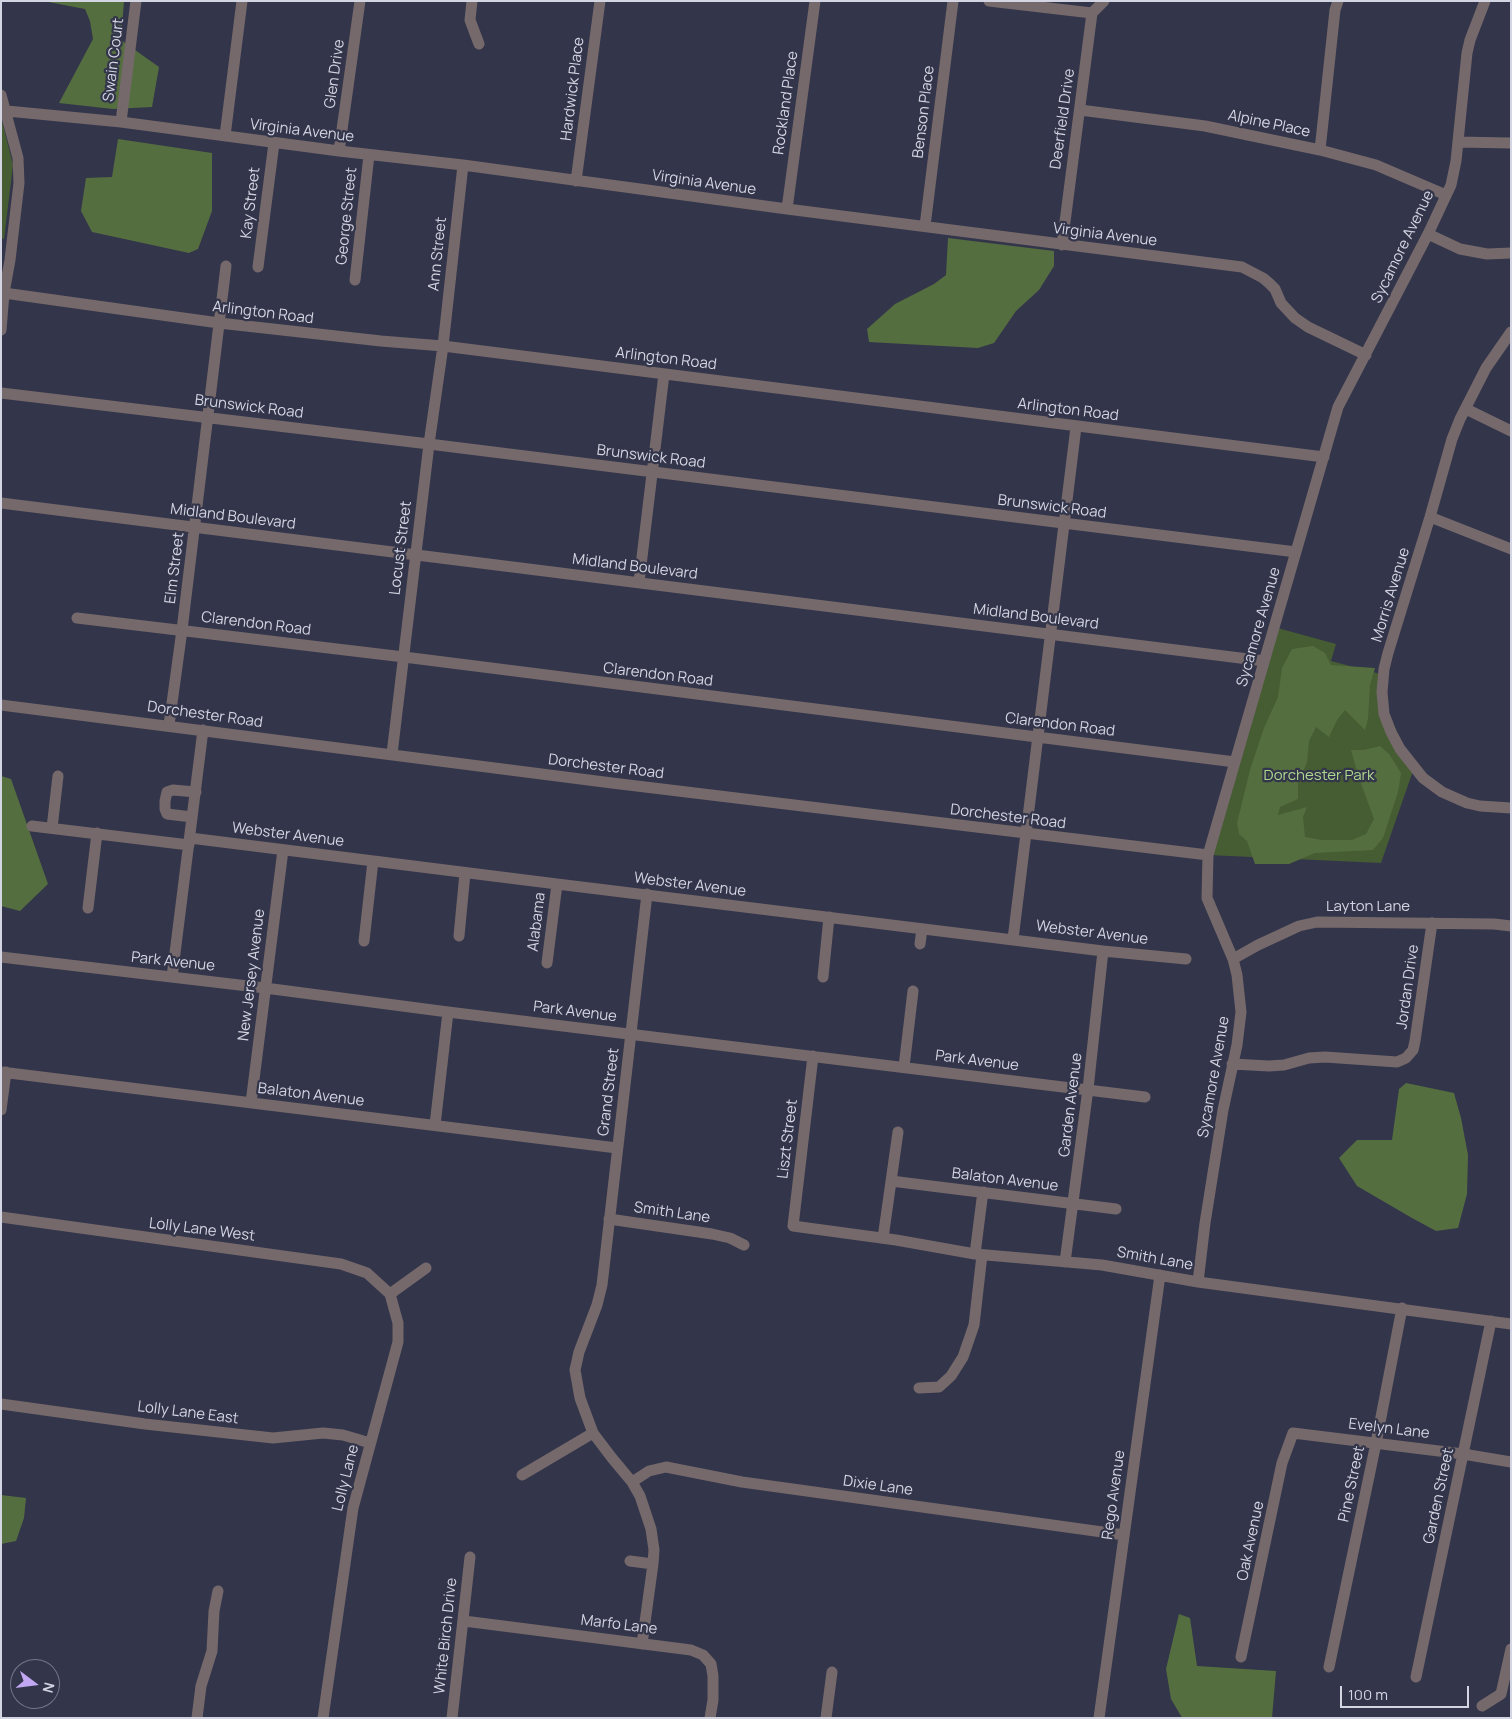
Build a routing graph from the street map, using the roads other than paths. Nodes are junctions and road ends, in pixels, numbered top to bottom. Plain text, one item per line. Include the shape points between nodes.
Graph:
1 (136, 1) edge
2 (242, 1) edge
3 (360, 1) edge
4 (472, 1) edge
5 (600, 1) edge
6 (815, 1) edge
7 (953, 1) edge
8 (988, 1) edge
9 (1104, 1) edge
10 (1338, 1) edge
11 (1485, 1) edge
12 (1092, 13) junction
13 (478, 44) dead end
14 (1, 94) edge
15 (1080, 110) junction
16 (7, 111) junction
17 (121, 122) junction
18 (225, 136) junction
19 (1458, 142) junction
20 (1511, 142) edge
21 (274, 143) junction
22 (1320, 150) junction
23 (339, 151) junction
24 (369, 155) junction
25 (463, 165) junction
26 (576, 181) junction
27 (1446, 195) junction
28 (787, 209) junction
29 (925, 226) junction
30 (1428, 234) junction
31 (1062, 245) junction
32 (1511, 253) edge
33 (226, 266) dead end
34 (258, 267) dead end
35 (355, 280) dead end
36 (4, 293) junction
37 (220, 323) junction
38 (1, 330) edge
39 (1511, 332) edge
40 (443, 346) junction
41 (1366, 355) junction
42 (664, 374) junction
43 (1, 392) edge
44 (1466, 409) junction
45 (208, 417) junction
46 (1076, 427) junction
47 (1511, 431) edge
48 (429, 444) junction
49 (1324, 457) junction
50 (651, 472) junction
51 (1, 503) edge
52 (1430, 517) junction
53 (1064, 524) junction
54 (195, 528) junction
55 (1511, 549) edge
56 (1296, 552) junction
57 (415, 555) junction
58 (639, 582) junction
59 (77, 618) dead end
60 (182, 630) junction
61 (1052, 634) junction
62 (404, 657) junction
63 (1264, 661) junction
64 (1, 705) edge
65 (169, 725) junction
66 (203, 730) junction
67 (1038, 738) junction
68 (392, 754) junction
69 (1235, 762) junction
70 (58, 776) dead end
71 (196, 792) junction
72 (1511, 808) edge
73 (192, 817) junction
74 (32, 826) dead end
75 (52, 828) junction
76 (97, 833) junction
77 (1026, 834) junction
78 (190, 841) junction
79 (282, 850) junction
80 (1208, 855) junction
81 (373, 861) junction
82 (465, 873) junction
83 (557, 884) junction
84 (647, 894) junction
85 (88, 908) dead end
86 (829, 917) junction
87 (1432, 923) junction
88 (1511, 926) edge
89 (922, 929) junction
90 (459, 936) dead end
91 (1013, 939) junction
92 (364, 941) dead end
93 (920, 944) dead end
94 (1103, 951) junction
95 (1, 957) edge
96 (1186, 959) dead end
97 (1233, 959) junction
98 (547, 963) dead end
99 (172, 977) junction
100 (823, 977) dead end
101 (265, 988) junction
102 (912, 991) dead end
103 (448, 1012) junction
104 (632, 1035) junction
105 (813, 1056) junction
106 (1232, 1064) junction
107 (904, 1067) junction
108 (4, 1072) edge
109 (1088, 1089) junction
110 (1145, 1097) dead end
111 (251, 1104) junction
112 (1, 1110) edge
113 (436, 1125) junction
114 (898, 1132) dead end
115 (617, 1148) junction
116 (891, 1181) junction
117 (984, 1192) junction
118 (1073, 1204) junction
119 (1116, 1209) dead end
120 (1, 1217) edge
121 (609, 1219) junction
122 (793, 1226) joint
123 (883, 1238) junction
124 (744, 1245) dead end
125 (978, 1254) junction
126 (1066, 1262) junction
127 (426, 1268) dead end
128 (1160, 1276) junction
129 (1198, 1282) junction
130 (390, 1294) junction
131 (1402, 1308) junction
132 (1491, 1321) junction
133 (1511, 1324) edge
134 (919, 1388) dead end
135 (1, 1404) edge
136 (593, 1433) junction
137 (1293, 1433) joint
138 (370, 1443) junction
139 (1376, 1443) junction
140 (1463, 1454) junction
141 (1511, 1462) edge
142 (522, 1475) dead end
143 (632, 1482) junction
144 (1124, 1535) junction
145 (470, 1557) dead end
146 (630, 1561) dead end
147 (654, 1564) junction
148 (218, 1591) dead end
149 (464, 1621) junction
150 (642, 1644) junction
151 (1511, 1649) edge
152 (1241, 1657) dead end
153 (1329, 1667) dead end
154 (832, 1672) dead end
155 (1416, 1677) dead end
156 (1482, 1706) dead end
157 (197, 1718) edge
158 (323, 1718) edge
159 (452, 1718) edge
160 (710, 1718) edge
161 (826, 1718) edge
162 (1100, 1718) edge

1 - 17 street, Swain Court
2 - 18 street
3 - 23 street, Glen Drive
4 - 13 street via 470,20
5 - 26 street, Hardwick Place
6 - 28 street, Rockland Place
7 - 29 street, Benson Place
8 - 12 street
9 - 12 street
10 - 22 street
11 - 19 street, Sycamore Avenue via 1467,53
12 - 15 street, Deerfield Drive
14 - 16 street
15 - 22 street, Alpine Place via 1205,126
15 - 31 street, Deerfield Drive
16 - 17 street, Virginia Avenue
16 - 36 street via 18,158 19,183
17 - 18 street, Virginia Avenue
18 - 21 street, Virginia Avenue
19 - 20 street
19 - 27 street, Sycamore Avenue via 1454,172
21 - 23 street, Virginia Avenue
21 - 34 street, Kay Street
22 - 27 street, Alpine Place via 1376,165
23 - 24 street, Virginia Avenue
24 - 25 street, Virginia Avenue
24 - 35 street, George Street
25 - 26 street, Virginia Avenue
25 - 40 street, Ann Street
26 - 28 street, Virginia Avenue
27 - 30 street, Sycamore Avenue
28 - 29 street, Virginia Avenue
29 - 31 street, Virginia Avenue
30 - 32 street via 1460,249 1487,254
30 - 41 street, Sycamore Avenue
31 - 41 street, Virginia Avenue via 1242,267 1269,283 1295,318
33 - 37 street, Elm Street
36 - 37 street, Arlington Road
36 - 38 street
37 - 40 street, Arlington Road
37 - 45 street, Elm Street
39 - 44 street, Morris Avenue via 1486,368
40 - 42 street, Arlington Road
40 - 48 street, Locust Street
41 - 49 street, Sycamore Avenue via 1338,407
42 - 46 street, Arlington Road
42 - 50 street
43 - 45 street, Brunswick Road
44 - 47 street
44 - 52 street, Morris Avenue via 1452,439
45 - 48 street, Brunswick Road
45 - 54 street, Elm Street
46 - 49 street, Arlington Road
46 - 53 street
48 - 50 street, Brunswick Road
48 - 57 street, Locust Street
49 - 56 street, Sycamore Avenue
50 - 53 street, Brunswick Road
50 - 58 street
51 - 54 street, Midland Boulevard
52 - 55 street
52 - 72 street, Morris Avenue via 1388,653 1382,692 1384,714 1400,749 1414,768 1442,792 1467,803
53 - 56 street, Brunswick Road
53 - 61 street
54 - 57 street, Midland Boulevard
54 - 60 street, Elm Street
56 - 63 street, Sycamore Avenue
57 - 58 street, Midland Boulevard
57 - 62 street, Locust Street
58 - 61 street, Midland Boulevard
59 - 60 street, Clarendon Road
60 - 62 street, Clarendon Road
60 - 65 street, Elm Street
61 - 63 street, Midland Boulevard
61 - 67 street
62 - 67 street, Clarendon Road
62 - 68 street, Locust Street
63 - 69 street, Sycamore Avenue
64 - 65 street, Dorchester Road
65 - 66 street, Dorchester Road
66 - 68 street, Dorchester Road
66 - 71 street
67 - 69 street, Clarendon Road
67 - 77 street
68 - 77 street, Dorchester Road
69 - 80 street, Sycamore Avenue
70 - 75 street
71 - 73 street
71 - 73 street via 173,790 167,792 165,801 167,814
73 - 78 street
74 - 75 street, Webster Avenue
75 - 76 street, Webster Avenue
76 - 78 street, Webster Avenue
76 - 85 street
77 - 80 street, Dorchester Road
77 - 91 street
78 - 79 street, Webster Avenue
78 - 99 street
79 - 81 street, Webster Avenue
79 - 101 street, New Jersey Avenue
80 - 97 street, Sycamore Avenue via 1207,898
81 - 82 street, Webster Avenue
81 - 92 street
82 - 83 street, Webster Avenue
82 - 90 street
83 - 84 street, Webster Avenue
83 - 98 street, Alabama
84 - 86 street, Webster Avenue
84 - 104 street, Grand Street
86 - 89 street, Webster Avenue
86 - 100 street
87 - 88 street, Layton Lane
87 - 97 street, Layton Lane via 1317,922 1299,926 1258,944
87 - 106 street, Jordan Drive via 1420,1014 1413,1050 1409,1055 1397,1062 1324,1057 1284,1065
89 - 91 street, Webster Avenue
89 - 93 street
91 - 94 street, Webster Avenue
94 - 96 street, Webster Avenue
94 - 109 street, Garden Avenue
95 - 99 street, Park Avenue
97 - 106 street, Sycamore Avenue via 1238,975 1241,1012
99 - 101 street, Park Avenue
101 - 103 street, Park Avenue
101 - 111 street, New Jersey Avenue
102 - 107 street
103 - 104 street, Park Avenue
103 - 113 street
104 - 105 street, Park Avenue
104 - 115 street, Grand Street
105 - 107 street, Park Avenue
105 - 122 street, Liszt Street
106 - 129 street, Sycamore Avenue
107 - 109 street, Park Avenue
108 - 111 street, Balaton Avenue
108 - 112 street
109 - 110 street, Park Avenue
109 - 118 street, Garden Avenue
111 - 113 street, Balaton Avenue
113 - 115 street, Balaton Avenue
114 - 116 street
115 - 121 street, Grand Street
116 - 117 street, Balaton Avenue
116 - 123 street
117 - 118 street, Balaton Avenue
117 - 125 street
118 - 119 street, Balaton Avenue
118 - 126 street, Garden Avenue
120 - 130 street, Lolly Lane West via 341,1264 367,1273
121 - 124 street, Smith Lane via 712,1234
121 - 136 street via 600,1295 575,1370 580,1398
122 - 123 street, Smith Lane
123 - 125 street, Smith Lane
125 - 126 street, Smith Lane
125 - 134 street via 974,1325 963,1358 939,1387
126 - 128 street, Smith Lane
127 - 130 street
128 - 129 street, Smith Lane
128 - 144 street, Rego Avenue
129 - 131 street, Smith Lane
130 - 138 street, Lolly Lane via 398,1323 398,1342
131 - 132 street, Smith Lane
131 - 139 street, Pine Street
132 - 133 street, Smith Lane
132 - 140 street, Garden Street
135 - 138 street, Lolly Lane East via 273,1438 323,1433
136 - 142 street
136 - 143 street
137 - 139 street, Evelyn Lane
137 - 152 street, Oak Avenue via 1282,1463
138 - 158 street, Lolly Lane via 353,1508
139 - 140 street, Evelyn Lane
139 - 153 street, Pine Street
140 - 141 street, Evelyn Lane
140 - 155 street, Garden Street
143 - 144 street, Dixie Lane via 649,1471 666,1467 742,1482
143 - 147 street via 649,1522
144 - 162 street, Rego Avenue
145 - 149 street, White Birch Drive
146 - 147 street
147 - 150 street
148 - 157 street via 212,1651 201,1686
149 - 150 street, Marfo Lane
149 - 159 street, White Birch Drive
150 - 160 street, Marfo Lane via 691,1650 703,1655 711,1664 714,1676
151 - 156 street via 1501,1694
154 - 161 street

